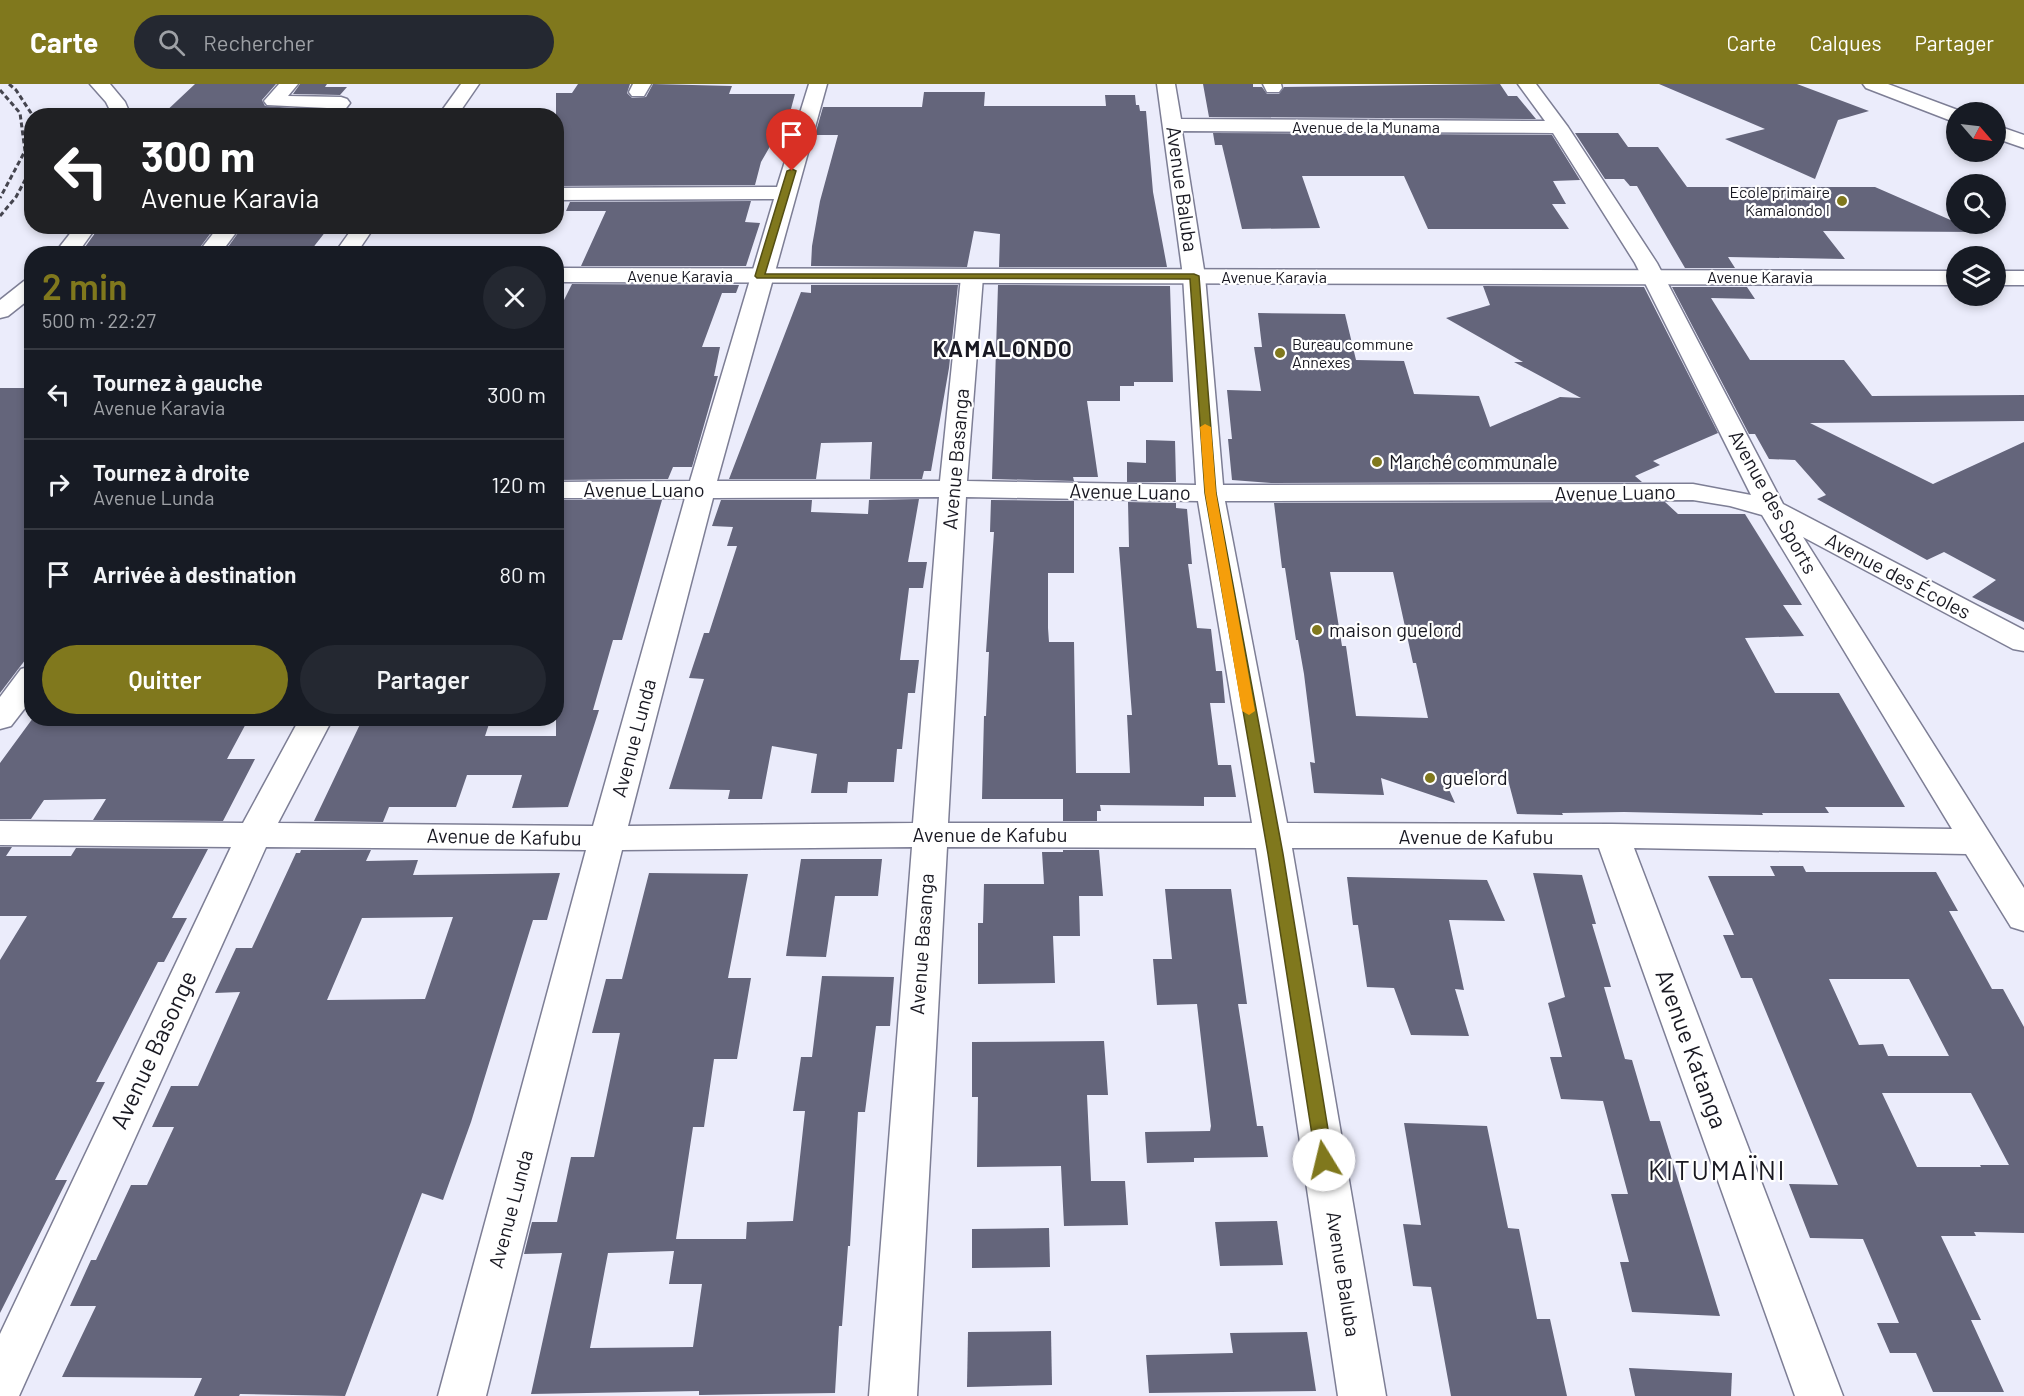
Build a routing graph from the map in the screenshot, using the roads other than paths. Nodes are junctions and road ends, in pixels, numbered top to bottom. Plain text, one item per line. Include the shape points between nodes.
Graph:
1 (289, 84) edge
2 (470, 84) edge
3 (818, 84) edge
4 (1166, 84) edge
5 (1527, 84) edge
6 (1872, 84) edge
7 (106, 86) edge
8 (120, 108) edge
9 (337, 108) edge
10 (453, 108) edge
11 (1946, 112) edge
12 (1173, 125) junction
13 (1559, 128) junction
14 (2006, 135) edge
15 (2024, 142) edge
16 (785, 193) junction
17 (564, 194) edge
18 (81, 234) edge
19 (224, 234) edge
20 (71, 246) edge
21 (215, 246) edge
22 (564, 275) edge
23 (760, 276) junction
24 (1194, 276) junction
25 (1653, 276) junction
26 (972, 277) junction
27 (1946, 278) edge
28 (2006, 278) edge
29 (2024, 278) edge
30 (24, 292) edge
31 (0, 311) edge
32 (953, 489) junction
33 (564, 490) edge
34 (702, 490) junction
35 (1210, 493) junction
36 (1772, 509) junction
37 (2024, 642) edge
38 (24, 687) edge
39 (0, 719) edge
40 (312, 726) edge
41 (0, 833) edge
42 (254, 835) junction
43 (929, 835) junction
44 (1612, 836) junction
45 (1271, 837) junction
46 (607, 838) junction
47 (1979, 842) junction
48 (2024, 918) edge
49 (0, 1385) edge
50 (462, 1396) edge
51 (893, 1396) edge
52 (1362, 1396) edge
53 (1819, 1396) edge

1 - 9 street via 273,101 341,103
2 - 10 street
3 - 16 street, Avenue Lunda
4 - 12 street, Avenue Baluba
5 - 13 street, Avenue des Sports
6 - 11 street
7 - 8 street
12 - 13 street, Avenue de la Munama
12 - 24 street, Avenue Baluba
13 - 25 street, Avenue des Sports
14 - 15 street
16 - 17 street
16 - 23 street, Avenue Lunda
18 - 20 street
19 - 21 street
22 - 23 street, Avenue Karavia
23 - 26 street, Avenue Karavia
23 - 34 street, Avenue Lunda
24 - 25 street, Avenue Karavia
24 - 26 street, Avenue Karavia
24 - 35 street, Avenue Baluba
25 - 27 street, Avenue Karavia
25 - 36 street, Avenue des Sports
26 - 32 street, Avenue Basanga
28 - 29 street
30 - 31 street
32 - 34 street, Avenue Luano
32 - 35 street, Avenue Luano
32 - 43 street, Avenue Basanga
33 - 34 street, Avenue Luano
34 - 46 street, Avenue Lunda
35 - 36 street, Avenue Luano via 1556,494 1664,490 1732,498
35 - 45 street, Avenue Baluba
36 - 37 street, Avenue des Écoles
36 - 47 street, Avenue des Sports
38 - 39 street
40 - 42 street, Avenue Basonge
41 - 42 street, Avenue de Kafubu
42 - 46 street, Avenue de Kafubu
42 - 49 street, Avenue Basonge
43 - 45 street, Avenue de Kafubu
43 - 46 street, Avenue de Kafubu
43 - 51 street, Avenue Basanga
44 - 45 street, Avenue de Kafubu
44 - 47 street, Avenue de Kafubu
44 - 53 street, Avenue Katanga
45 - 52 street, Avenue Baluba
46 - 50 street, Avenue Lunda
47 - 48 street, Avenue des Sports

